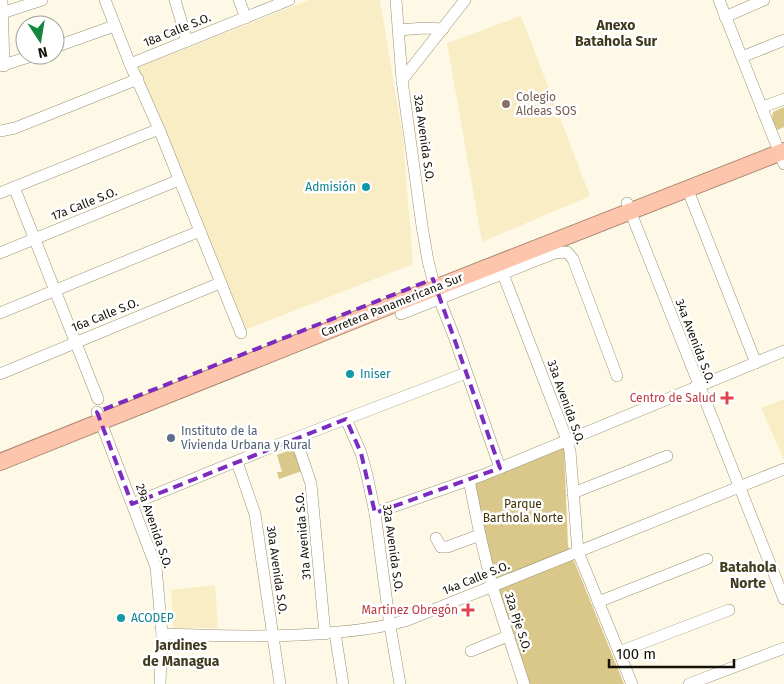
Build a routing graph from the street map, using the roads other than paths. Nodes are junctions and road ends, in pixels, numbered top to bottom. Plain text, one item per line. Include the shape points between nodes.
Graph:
1 (2, 0) edge
2 (42, 0) edge
3 (104, 0) edge
4 (175, 0) edge
5 (239, 0) edge
6 (289, 0) edge
7 (396, 0) edge
8 (465, 0) edge
9 (719, 0) edge
10 (764, 0) edge
11 (2, 13) junction
12 (725, 17) junction
13 (246, 18) junction
14 (114, 26) junction
15 (443, 29) junction
16 (399, 30) junction
17 (784, 40) edge
18 (187, 41) junction
19 (65, 44) edge
20 (742, 57) junction
21 (15, 62) edge
22 (130, 64) junction
23 (2, 66) edge
24 (138, 79) junction
25 (402, 80) junction
26 (784, 99) edge
27 (763, 107) junction
28 (159, 129) junction
29 (0, 131) edge
30 (782, 151) edge
31 (179, 180) junction
32 (14, 187) junction
33 (688, 188) junction
34 (0, 193) edge
35 (628, 207) junction
36 (200, 231) junction
37 (36, 239) junction
38 (0, 253) edge
39 (503, 274) junction
40 (220, 283) junction
41 (436, 289) junction
42 (55, 290) junction
43 (0, 313) edge
44 (401, 314) dead end
45 (241, 333) dead end
46 (74, 342) junction
47 (784, 352) edge
48 (756, 363) junction
49 (466, 373) junction
50 (0, 374) edge
51 (617, 376) dead end
52 (698, 386) junction
53 (99, 411) junction
54 (346, 419) junction
55 (296, 438) junction
56 (567, 440) junction
57 (0, 451) edge
58 (667, 456) dead end
59 (0, 462) edge
60 (237, 462) junction
61 (500, 468) junction
62 (784, 469) edge
63 (469, 480) junction
64 (740, 487) junction
65 (573, 493) junction
66 (132, 504) junction
67 (375, 513) junction
68 (480, 535) junction
69 (436, 538) dead end
70 (578, 552) junction
71 (708, 559) dead end
72 (492, 586) junction
73 (784, 599) edge
74 (598, 602) junction
75 (728, 610) dead end
76 (390, 626) junction
77 (330, 633) junction
78 (162, 634) junction
79 (508, 636) junction
80 (273, 637) junction
81 (784, 648) edge
82 (471, 651) dead end
83 (619, 652) junction
84 (160, 684) edge
85 (280, 684) edge
86 (343, 684) edge
87 (400, 684) edge
88 (524, 684) edge
89 (632, 684) edge
90 (689, 684) edge

1 - 11 street
2 - 11 street
3 - 14 street
4 - 18 street
5 - 13 street
6 - 13 street, 18a Calle S.O.
7 - 16 street, 32a Avenida S.O.
8 - 15 street
9 - 12 street
10 - 12 street
11 - 23 street
12 - 20 street
13 - 18 street, 18a Calle S.O.
14 - 19 street
14 - 22 street
15 - 16 street
15 - 25 street
16 - 25 street, 32a Avenida S.O.
17 - 20 street
18 - 22 street, 18a Calle S.O.
20 - 27 street
21 - 23 street
22 - 24 street
24 - 28 street
24 - 29 street
25 - 41 street, 32a Avenida S.O. via 422,226
26 - 27 street
27 - 30 street
28 - 31 street
28 - 32 street
30 - 33 highway, Carretera Panamericana Sur
30 - 35 highway, Carretera Panamericana Sur
31 - 36 street
31 - 37 street, 17a Calle S.O.
32 - 34 street
32 - 37 street, 29a Avenida S.O.
33 - 35 highway, Carretera Panamericana Sur
33 - 48 street
35 - 41 highway, Carretera Panamericana Sur
35 - 52 street, 34a Avenida S.O.
36 - 40 street
36 - 42 street
37 - 38 street, 17a Calle S.O.
37 - 42 street, 29a Avenida S.O.
39 - 41 street
39 - 51 street via 555,253 566,252 573,259
39 - 56 street, 33a Avenida S.O.
40 - 45 street
40 - 46 street, 16a Calle S.O.
41 - 44 street
41 - 49 street, 32a Avenida S.O.
41 - 53 highway, Carretera Panamericana Sur
42 - 43 street
42 - 46 street, 29a Avenida S.O.
46 - 50 street, 16a Calle S.O.
46 - 53 street, 29a Avenida S.O.
47 - 48 street
48 - 52 street
49 - 54 street
49 - 61 street, 32a Avenida S.O.
52 - 56 street
52 - 64 street, 34a Avenida S.O.
53 - 57 highway, Carretera Panamericana Sur
53 - 59 highway, Carretera Panamericana Sur
53 - 66 street, 29a Avenida S.O.
54 - 55 street
54 - 67 street, 32a Avenida S.O. via 361,453
55 - 60 street
55 - 77 street, 31a Avenida S.O. via 311,484
56 - 61 street
56 - 65 street, 33a Avenida S.O.
58 - 65 street
60 - 66 street
60 - 80 street, 30a Avenida S.O. via 255,514
61 - 63 street
62 - 64 street, 14a Calle S.O.
63 - 67 street
63 - 68 street, 32a Pje S.O.
64 - 70 street, 14a Calle S.O.
64 - 73 street, 34a Avenida S.O.
65 - 70 street, 33a Avenida S.O.
66 - 78 street, 29a Avenida S.O. via 156,567
67 - 76 street, 32a Avenida S.O.
68 - 69 street via 447,547 441,547
68 - 72 street, 32a Pje S.O.
70 - 72 street, 14a Calle S.O.
70 - 74 street, 33a Avenida S.O.
71 - 74 street
72 - 76 street, 14a Calle S.O.
72 - 79 street, 32a Pje S.O.
74 - 83 street, 33a Avenida S.O.
75 - 83 street
76 - 77 street, 14a Calle S.O.
76 - 87 street, 32a Avenida S.O.
77 - 80 street, 14a Calle S.O.
77 - 86 street, 31a Avenida S.O.
78 - 80 street, 14a Calle S.O.
78 - 84 street, 29a Avenida S.O.
79 - 82 street
79 - 88 street, 32a Pje S.O.
80 - 85 street, 30a Avenida S.O.
81 - 90 street
83 - 89 street, 33a Avenida S.O.

